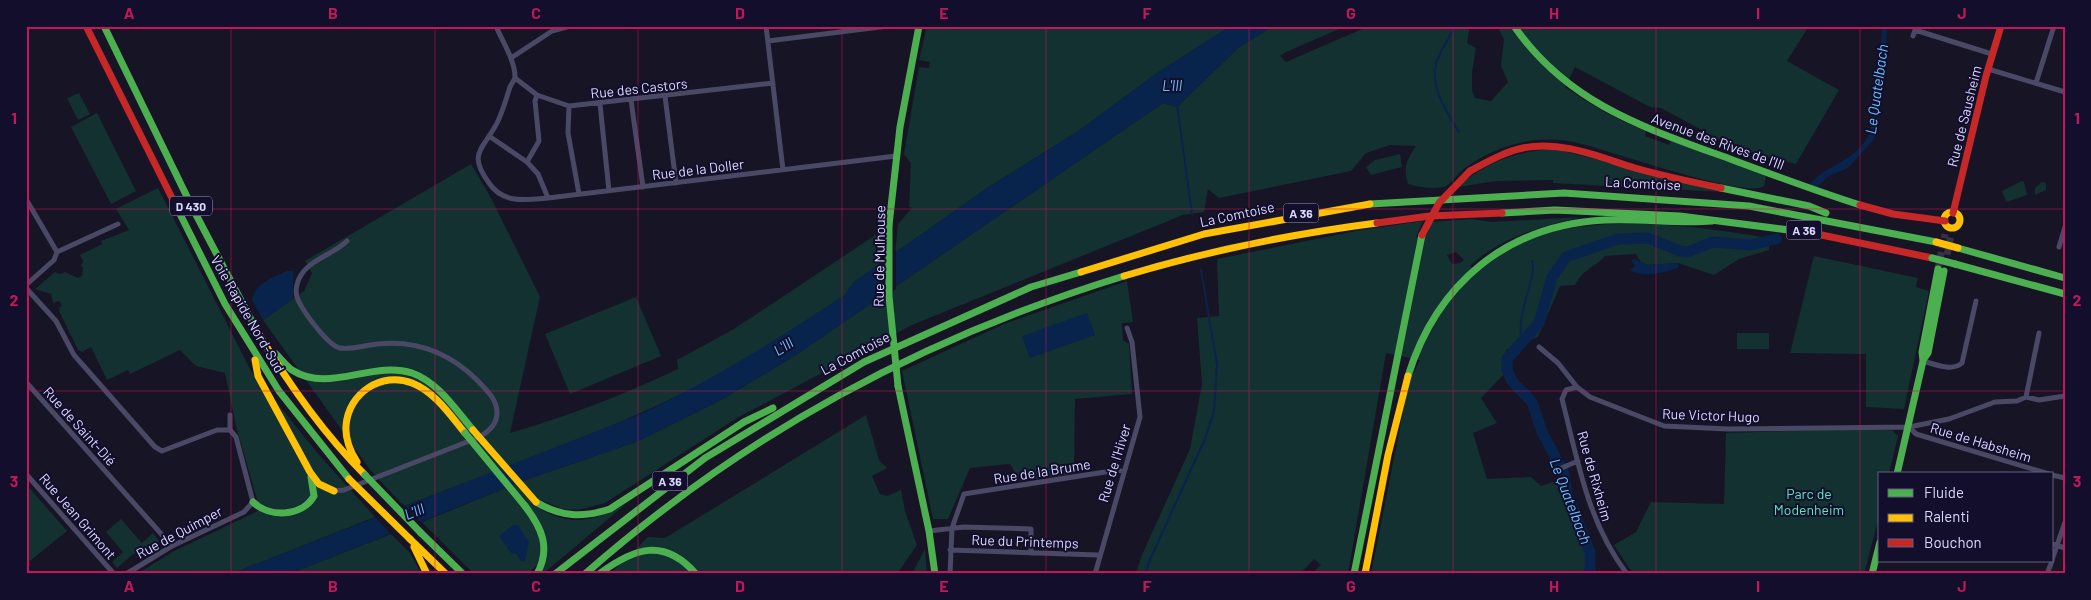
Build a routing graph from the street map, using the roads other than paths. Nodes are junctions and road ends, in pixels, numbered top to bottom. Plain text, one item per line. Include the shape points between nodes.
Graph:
1 (86, 26) edge
2 (104, 26) edge
3 (496, 26) edge
4 (570, 26) edge
5 (766, 26) edge
6 (888, 26) edge
7 (919, 26) edge
8 (1514, 26) edge
9 (2001, 26) edge
10 (2054, 26) edge
11 (838, 29) edge
12 (1913, 36) dead end
13 (768, 41) junction
14 (1992, 54) junction
15 (511, 58) junction
16 (1988, 69) junction
17 (515, 78) junction
18 (773, 83) junction
19 (2036, 83) junction
20 (2065, 92) edge
21 (537, 95) junction
22 (665, 96) junction
23 (631, 100) junction
24 (600, 104) junction
25 (569, 106) junction
26 (489, 136) junction
27 (896, 156) junction
28 (527, 162) junction
29 (783, 170) junction
30 (676, 183) junction
31 (643, 186) junction
32 (609, 190) junction
33 (579, 194) junction
34 (548, 198) junction
35 (26, 199) edge
36 (1953, 213) junction
37 (1732, 219) junction
38 (1842, 219) junction
39 (118, 224) dead end
40 (2065, 227) edge
41 (1948, 229) junction
42 (346, 241) dead end
43 (2059, 247) dead end
44 (57, 252) junction
45 (1941, 270) tunnel mouth
46 (2065, 278) edge
47 (26, 286) edge
48 (2065, 294) edge
49 (1976, 301) dead end
50 (1127, 328) dead end
51 (2039, 333) dead end
52 (262, 339) junction
53 (1539, 347) dead end
54 (253, 352) junction
55 (1923, 361) junction
56 (26, 382) edge
57 (1577, 387) junction
58 (2065, 396) edge
59 (2026, 398) junction
60 (794, 400) junction
61 (230, 415) dead end
62 (1909, 427) junction
63 (230, 430) junction
64 (1578, 461) junction
65 (1557, 470) dead end
66 (310, 472) junction
67 (1124, 472) junction
68 (1898, 472) edge
69 (2044, 472) edge
70 (26, 474) edge
71 (365, 475) junction
72 (334, 491) joint
73 (253, 502) junction
74 (2065, 522) edge
75 (952, 528) junction
76 (929, 531) junction
77 (411, 541) junction
78 (2055, 545) edge
79 (172, 546) junction
80 (2065, 548) edge
81 (950, 550) junction
82 (1878, 550) edge
83 (1031, 553) junction
84 (1098, 555) junction
85 (114, 574) edge
86 (126, 574) edge
87 (427, 574) edge
88 (446, 574) edge
89 (463, 574) edge
90 (537, 574) edge
91 (555, 574) edge
92 (585, 574) edge
93 (599, 574) edge
94 (696, 574) edge
95 (935, 574) edge
96 (950, 574) edge
97 (1095, 574) edge
98 (1354, 574) edge
99 (1365, 574) edge
100 (1627, 574) edge
101 (1872, 574) edge

1 - 54 main road, Voie Rapide Nord-Sud / D 430 via 225,304
2 - 52 main road, Voie Rapide Nord-Sud / D 430 via 214,251
3 - 15 street
4 - 15 street via 552,32
5 - 13 street
6 - 11 street
7 - 27 main road, Rue de Mulhouse
8 - 41 main road, Avenue des Rives de l'Ill via 1559,78 1592,101 1642,127 1819,192
9 - 14 main road, Rue de Sausheim
10 - 19 street
11 - 13 street
12 - 14 street via 1916,30
13 - 18 street
14 - 16 main road, Rue de Sausheim
15 - 17 street
16 - 19 street
16 - 36 main road, Rue de Sausheim
17 - 21 street, Rue des Castors
17 - 26 street
18 - 22 street, Rue des Castors
18 - 29 street
19 - 20 street
21 - 25 street, Rue des Castors
21 - 28 street via 538,142
22 - 23 street, Rue des Castors
22 - 30 street
23 - 24 street, Rue des Castors
23 - 31 street
24 - 25 street, Rue des Castors
24 - 32 street
25 - 33 street via 568,133
26 - 28 street
26 - 34 street, Rue de la Doller via 481,146 477,160 493,189 518,201
27 - 29 street, Rue de la Doller
27 - 76 main road, Rue de Mulhouse, bridge via 890,225 889,296 898,386
28 - 34 street via 538,174
29 - 30 street, Rue de la Doller
30 - 31 street, Rue de la Doller
31 - 32 street, Rue de la Doller
32 - 33 street, Rue de la Doller
33 - 34 street, Rue de la Doller
35 - 44 street
36 - 41 main road via 1947,215
36 - 41 main road, Rue de Sausheim via 1960,220
37 - 48 main road, La Comtoise / A 36, bridge via 1874,243
37 - 92 main road, La Comtoise / A 36 via 1638,211 1554,209 1392,218 1270,237 1105,279 990,322 905,360 832,398 706,478 646,522
37 - 99 main road via 1696,223 1617,219 1559,225 1492,255 1467,275 1437,310 1416,347 1399,402
38 - 46 main road, La Comtoise / A 36, bridge
38 - 60 main road, La Comtoise / A 36 via 1703,199 1565,192 1454,196 1319,210 1161,244 1042,283 935,326
38 - 98 main road, bridge via 1809,206 1660,175 1587,151 1559,146 1517,150 1497,156 1470,171 1440,203 1422,235
39 - 44 street
40 - 43 street
42 - 72 street via 306,268 297,284 298,300 328,342 342,348 394,343 433,350 456,362 474,377 493,398 497,412 492,428 477,438 344,490
44 - 47 street via 54,260
45 - 55 main road via 1922,352
47 - 63 street via 56,321 74,356 155,447 162,451 217,430
49 - 55 street via 1962,363 1951,368
50 - 67 street, Rue de l'Hiver via 1132,342 1140,418
51 - 59 street
52 - 60 main road, bridge via 288,368 307,378 332,380 384,370 417,375 436,388 536,502 549,511 576,517 610,509 744,422
52 - 71 main road, Voie Rapide Nord-Sud / D 430 via 309,410
53 - 57 street, Rue Victor Hugo via 1558,363
54 - 66 main road via 258,376
54 - 77 main road, Voie Rapide Nord-Sud / D 430, bridge via 284,397 350,479
55 - 62 main road
56 - 79 street, Rue de Saint-Dié
57 - 62 street, Rue Victor Hugo via 1599,402 1664,426 1728,429
57 - 64 street, Rue de Rixheim via 1566,390 1562,399
58 - 59 street, Rue Victor Hugo via 2040,400
59 - 62 street, Rue Victor Hugo via 1995,402 1948,419
60 - 91 main road, La Comtoise / A 36 via 678,476 596,538
61 - 63 street
62 - 68 main road
62 - 69 street, Rue de Habsheim via 1916,434
63 - 73 street via 236,437
64 - 65 street
64 - 100 street, Rue de Rixheim via 1597,526
66 - 72 main road via 319,484
66 - 73 main road via 315,491 313,498 304,506 278,515 264,512
67 - 75 street, Rue de la Brume via 1118,470 964,494
67 - 84 street, Rue de l'Hiver
70 - 85 street, Rue Jean Grimont
71 - 89 main road, Voie Rapide Nord-Sud / D 430, bridge
71 - 90 main road, bridge via 349,450 346,437 346,422 357,396 376,383 397,380 420,386 438,402 538,522 546,539 546,555
73 - 79 street, Rue de Quimper via 244,512
74 - 78 street
75 - 76 street
75 - 81 street
75 - 83 street via 1031,529
76 - 95 main road, Rue de Mulhouse
77 - 87 main road
77 - 88 main road, Voie Rapide Nord-Sud / D 430
78 - 80 street
79 - 86 street, Rue de Quimper
81 - 83 street, Rue du Printemps
81 - 96 street
82 - 101 main road
83 - 84 street, Rue du Printemps
84 - 97 street, Rue de l'Hiver
93 - 94 main road via 624,557 654,549 668,551 681,558

